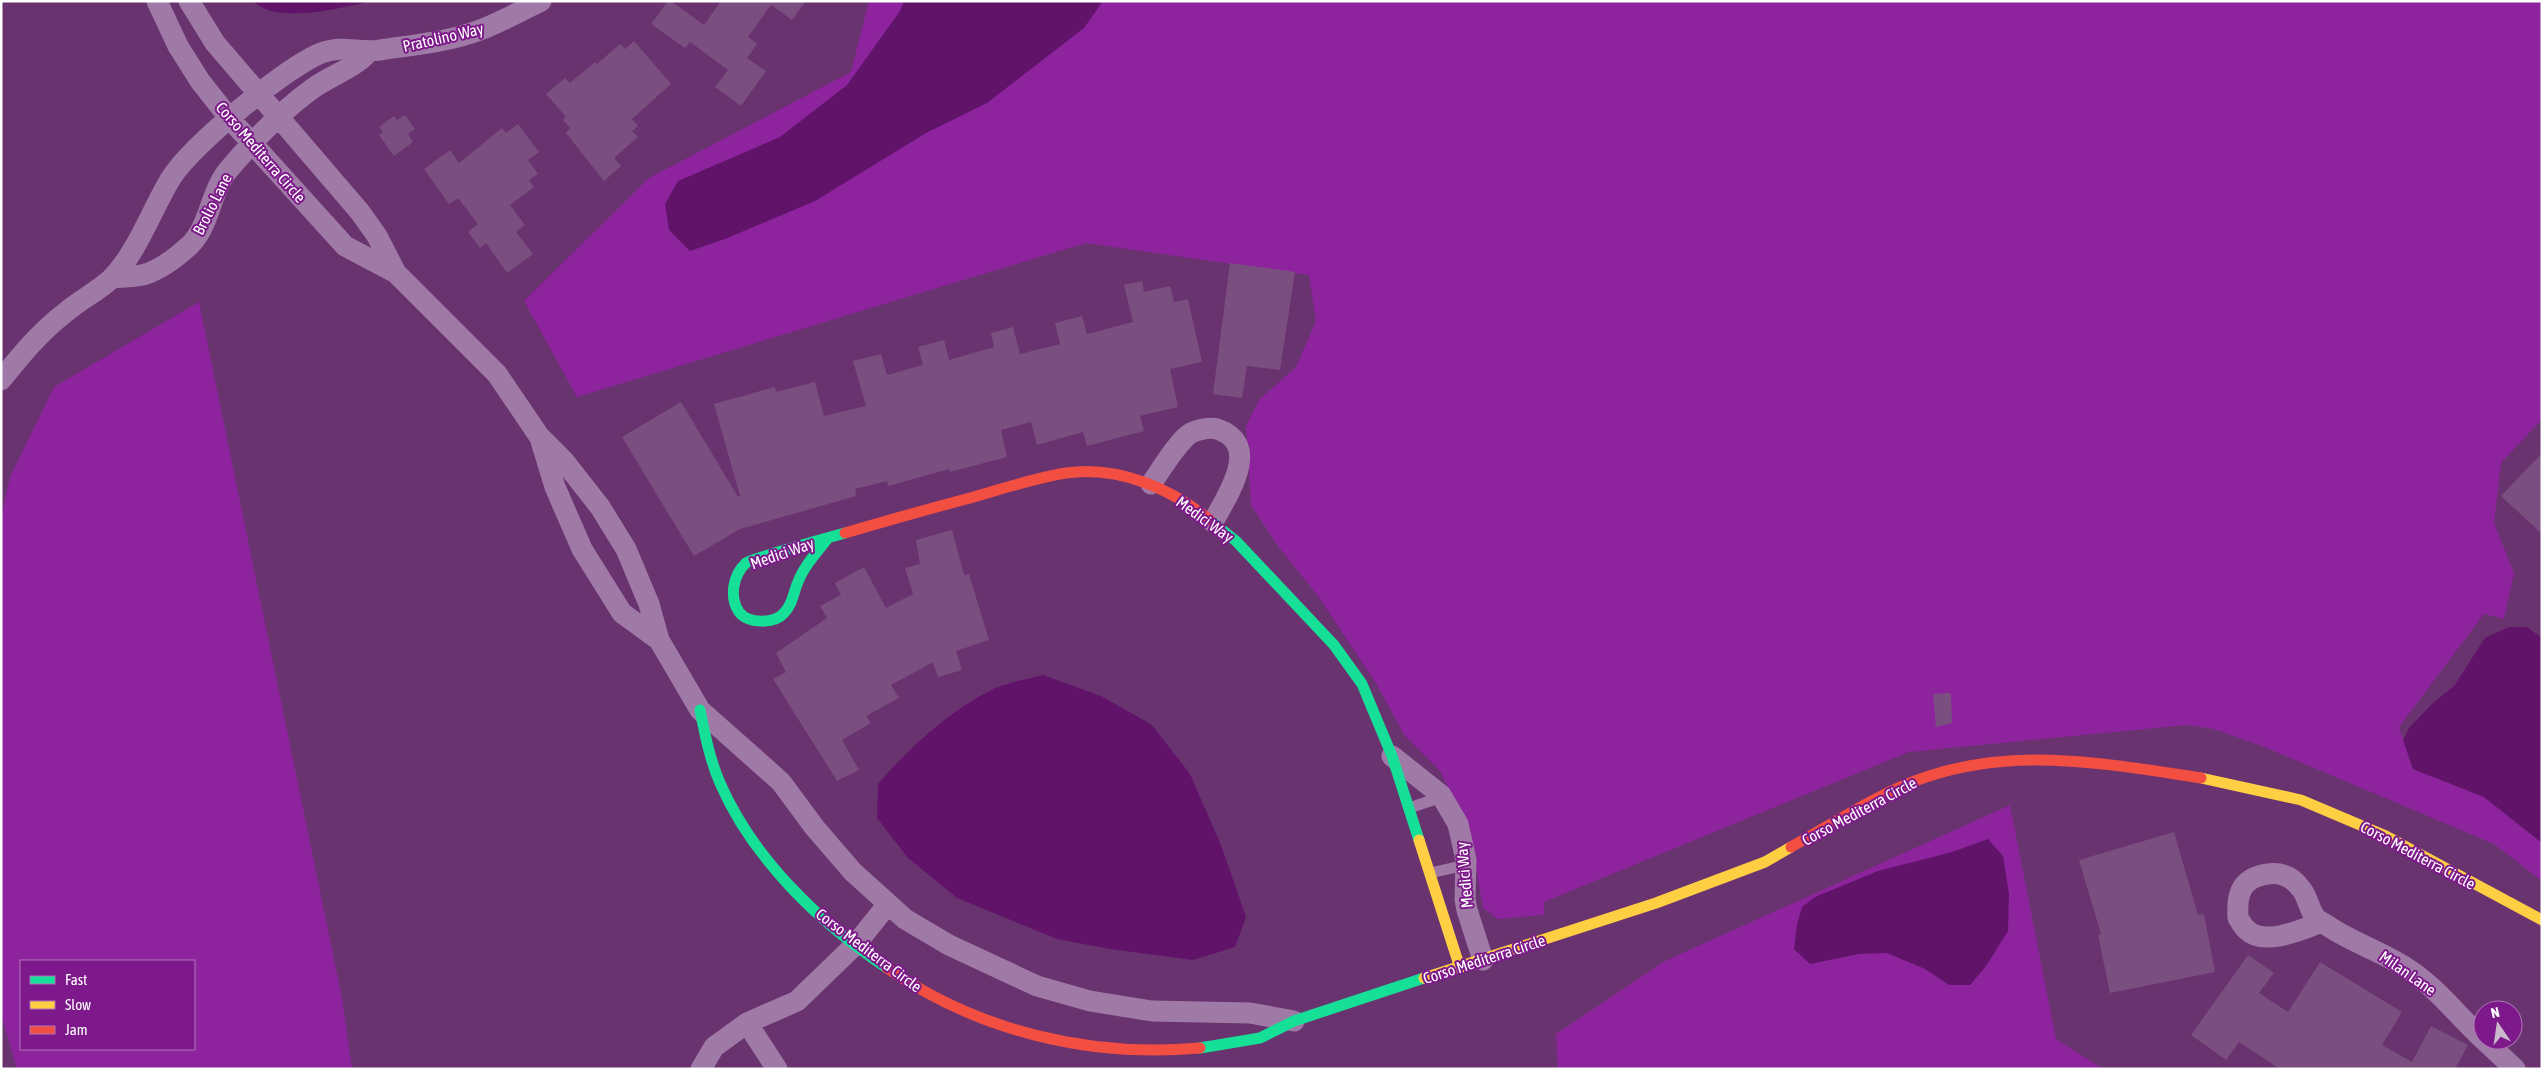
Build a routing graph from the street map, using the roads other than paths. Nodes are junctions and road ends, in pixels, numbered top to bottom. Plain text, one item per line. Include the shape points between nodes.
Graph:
1 (157, 1) edge
2 (189, 1) edge
3 (542, 1) edge
4 (369, 52) junction
5 (259, 95) junction
6 (230, 118) junction
7 (279, 118) junction
8 (253, 144) junction
9 (396, 273) junction
10 (112, 278) junction
11 (1, 380) edge
12 (539, 436) junction
13 (1151, 484) junction
14 (1213, 522) junction
15 (828, 538) junction
16 (659, 640) junction
17 (700, 710) junction
18 (1392, 756) junction
19 (1442, 797) junction
20 (1409, 808) junction
21 (1466, 865) junction
22 (1430, 873) junction
23 (888, 904) junction
24 (2542, 920) edge
25 (2322, 922) dead end
26 (856, 944) junction
27 (1483, 960) junction
28 (1460, 968) junction
29 (1294, 1021) junction
30 (747, 1023) junction
31 (2473, 1030) edge
32 (2494, 1050) edge
33 (701, 1069) edge
34 (777, 1069) edge
35 (2515, 1069) edge

1 - 6 street, Corso Mediterra Circle via 178,46 200,81
2 - 5 street, Corso Mediterra Circle via 215,43
3 - 4 street, Pratolino Way via 479,31
4 - 5 street, Pratolino Way via 350,48 322,53 306,60
4 - 7 street via 357,65 313,88
5 - 6 street, Pratolino Way
5 - 7 street, Corso Mediterra Circle
6 - 8 street, Corso Mediterra Circle
6 - 10 street, Brolio Lane via 172,176 148,223
7 - 8 street, Brolio Lane
7 - 9 street, Corso Mediterra Circle via 360,212
8 - 9 street, Corso Mediterra Circle via 345,246
8 - 10 street, Brolio Lane via 218,184 204,224 191,244 170,261 145,274
9 - 12 street, Corso Mediterra Circle via 497,374
10 - 11 street, Brolio Lane via 32,340
12 - 16 street, Corso Mediterra Circle via 564,461 600,507 626,549 649,604
12 - 16 street, Corso Mediterra Circle via 555,487 582,549 622,613
13 - 14 street, Medici Way via 1188,502
13 - 14 street via 1189,434 1214,428 1230,434 1241,458 1236,476
13 - 15 street, Medici Way via 1112,474 1068,473
14 - 18 street, Medici Way via 1236,541 1334,645 1362,684
15 - 15 street, Medici Way via 804,569 784,614 774,620 760,622 739,612 733,593 735,580 747,562
16 - 17 street, Corso Mediterra Circle
17 - 23 street, Corso Mediterra Circle via 781,782 852,872
17 - 26 street, Corso Mediterra Circle via 707,745 725,794 753,838 800,897
18 - 19 street, Medici Way
18 - 20 street, Medici Way
19 - 20 lane
19 - 21 street, Medici Way via 1458,824
20 - 22 street, Medici Way
21 - 22 lane
21 - 27 street, Medici Way via 1465,899
22 - 28 street, Medici Way
23 - 26 street
23 - 29 street, Corso Mediterra Circle via 905,919 949,946 1037,986 1081,999 1152,1011 1250,1013
24 - 27 street, Corso Mediterra Circle via 2386,836 2301,800 2213,780 2128,767 2034,758 1978,763 1926,777 1884,795 1765,862 1656,903
25 - 31 street, Milan Lane via 2409,969
26 - 29 street, Corso Mediterra Circle via 913,986 983,1020 1070,1043 1139,1051 1200,1049 1262,1038
26 - 30 street via 797,1001
27 - 28 street, Corso Mediterra Circle
28 - 29 street, Corso Mediterra Circle
30 - 33 street via 714,1047
30 - 34 street
32 - 35 street, Milan Lane

